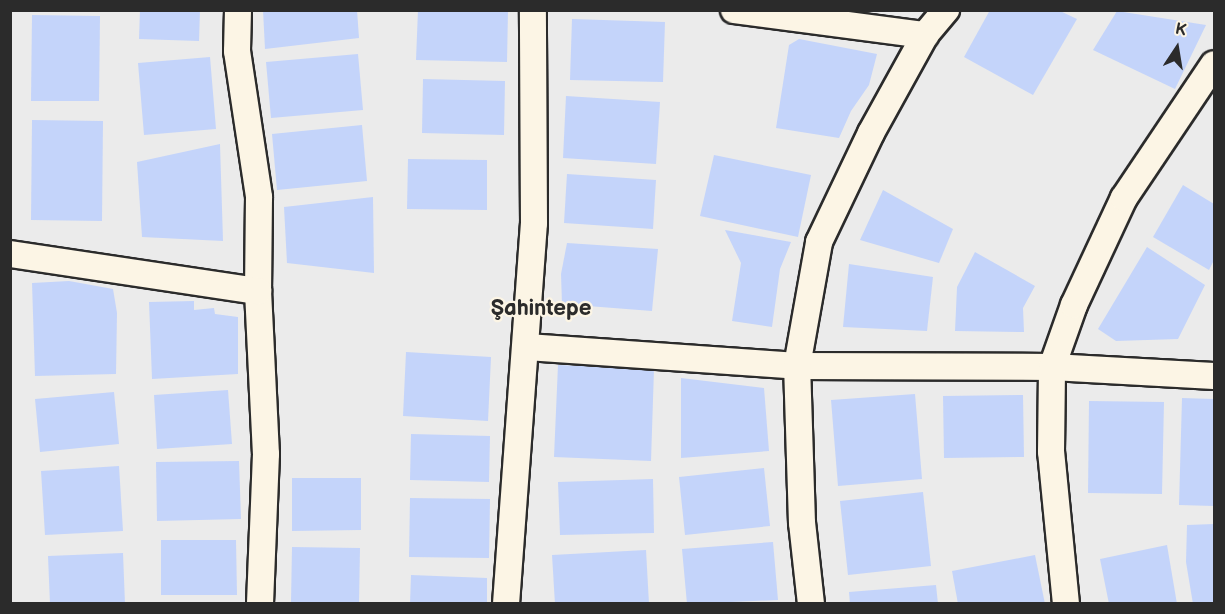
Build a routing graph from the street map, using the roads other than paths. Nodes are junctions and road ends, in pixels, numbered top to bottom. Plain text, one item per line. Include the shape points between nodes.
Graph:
1 (238, 10) edge
2 (533, 10) edge
3 (946, 10) edge
4 (738, 11) edge
5 (925, 35) junction
6 (1215, 64) edge
7 (10, 255) edge
8 (258, 291) junction
9 (527, 347) junction
10 (797, 366) junction
11 (1052, 367) junction
12 (1215, 376) edge
13 (260, 603) edge
14 (506, 603) edge
15 (811, 603) edge
16 (1066, 603) edge

1 - 8 street via 237,51 259,197
2 - 9 street via 534,223
3 - 5 street
4 - 5 street
5 - 10 street via 871,133 819,242
6 - 11 street via 1124,198 1074,305
7 - 8 street
8 - 13 street via 266,454
9 - 10 street
9 - 14 street via 515,442
10 - 11 street
10 - 15 street via 802,523
11 - 12 street
11 - 16 street via 1051,452

